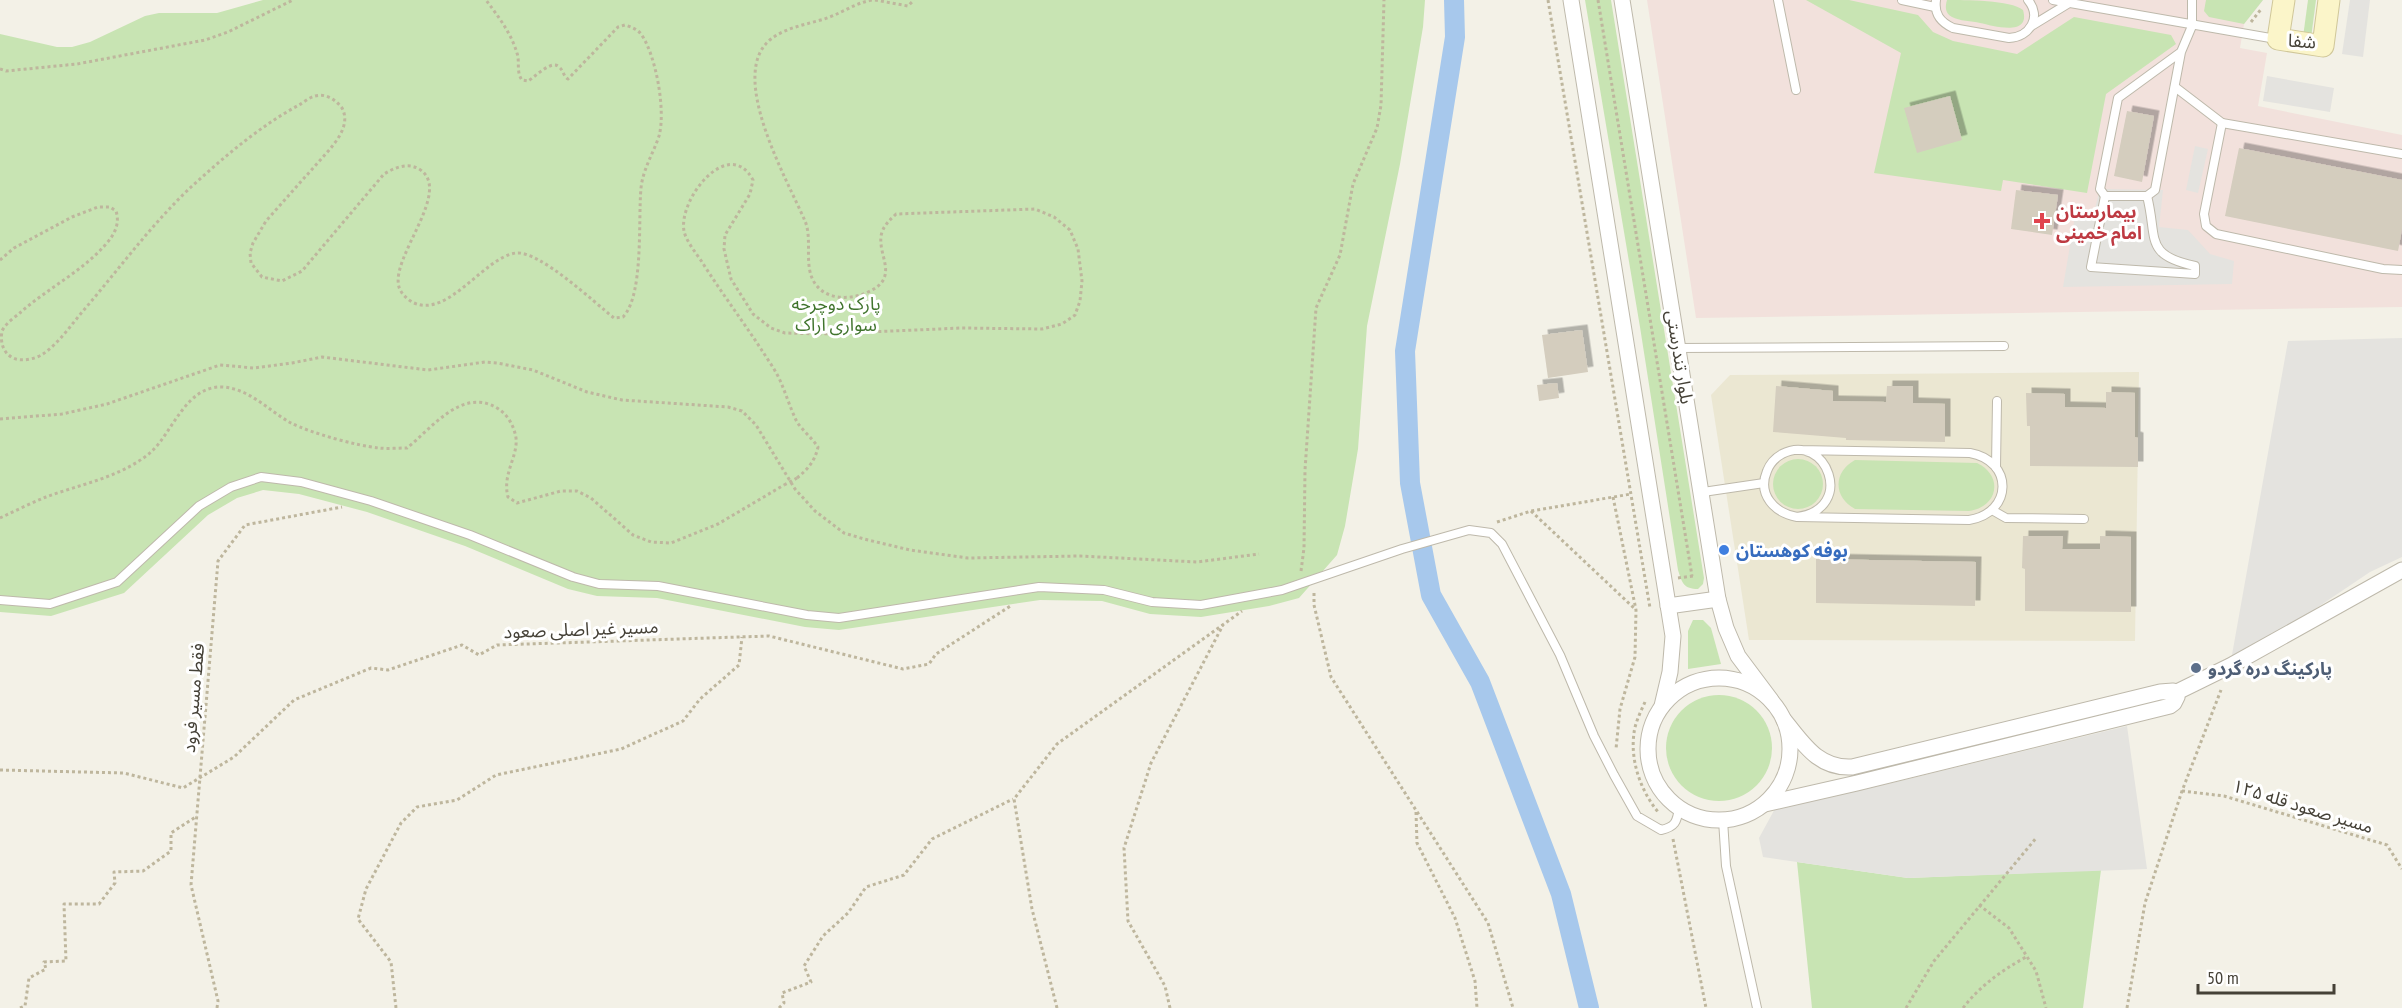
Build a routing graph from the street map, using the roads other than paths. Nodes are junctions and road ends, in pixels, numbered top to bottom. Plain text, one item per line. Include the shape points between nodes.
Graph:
1 (1571, 0) edge
2 (1622, 0) edge
3 (1778, 0) edge
4 (1902, 0) edge
5 (2028, 0) edge
6 (2053, 0) edge
7 (2192, 0) edge
8 (2284, 0) edge
9 (2329, 0) edge
10 (2069, 3) junction
11 (1936, 4) edge
12 (2033, 25) junction
13 (2192, 26) junction
14 (2278, 39) junction
15 (2181, 52) junction
16 (2175, 87) junction
17 (1796, 90) dead end
18 (2222, 123) junction
19 (2402, 154) edge
20 (2105, 196) junction
21 (2147, 196) junction
22 (2402, 270) edge
23 (2004, 346) dead end
24 (1679, 348) junction
25 (1997, 401) dead end
26 (1798, 450) junction
27 (1996, 467) junction
28 (1764, 483) junction
29 (1702, 492) junction
30 (1992, 510) junction
31 (1797, 517) junction
32 (2084, 519) dead end
33 (2402, 570) edge
34 (1718, 599) junction
35 (0, 600) edge
36 (1668, 606) junction
37 (2175, 693) junction
38 (1771, 700) junction
39 (1662, 706) junction
40 (1784, 720) junction
41 (1852, 767) junction
42 (1857, 783) junction
43 (1765, 804) junction
44 (1679, 808) junction
45 (1723, 820) junction
46 (1757, 1008) edge

1 - 36 street
2 - 24 street, بلوار تندرستی
3 - 17 lane
4 - 11 lane
5 - 12 lane via 2035,15
6 - 10 lane
7 - 13 lane
8 - 14 street, شفا
9 - 14 street, شفا via 2323,46
10 - 12 lane
10 - 13 lane
11 - 12 lane via 1944,24 2009,38 2018,38
13 - 14 lane
13 - 15 lane
15 - 16 lane
15 - 20 lane via 2118,98 2100,189
16 - 18 lane
16 - 21 lane via 2155,190
18 - 19 lane
18 - 22 lane via 2204,214 2206,226 2216,234
20 - 21 lane
20 - 21 lane via 2091,267 2195,274 2195,266 2175,262 2160,253
23 - 24 lane
24 - 29 street, بلوار تندرستی
25 - 27 lane
26 - 27 lane via 1970,453 1989,459
26 - 28 lane via 1771,463
26 - 31 lane via 1825,464 1831,484 1817,511
27 - 30 lane via 2003,487
28 - 29 lane
28 - 31 lane via 1770,503
29 - 34 street, بلوار تندرستی
30 - 31 lane via 1969,520
30 - 32 lane via 2006,518
33 - 37 street
34 - 36 street
34 - 38 street, بلوار تندرستی via 1738,656
35 - 44 lane via 50,604 117,582 199,506 231,487 261,477 301,482 371,501 470,535 573,578 599,584 658,586 839,618 1039,587 1104,590 1152,602 1201,605 1266,594 1469,530 1491,533 1502,544 1637,816 1661,830 1671,828 1677,821
36 - 39 street via 1673,636
37 - 41 street via 2160,692
37 - 42 street via 2175,702 2170,706
38 - 39 street via 1746,683 1715,677 1685,687
38 - 40 street
39 - 44 street via 1651,727 1648,749 1652,772 1662,792
40 - 41 street via 1815,756 1835,767
40 - 43 street via 1790,742 1789,765 1780,786
41 - 42 street via 1848,775
42 - 43 street
43 - 45 street via 1745,815
44 - 45 street via 1700,817
45 - 46 lane via 1726,866

